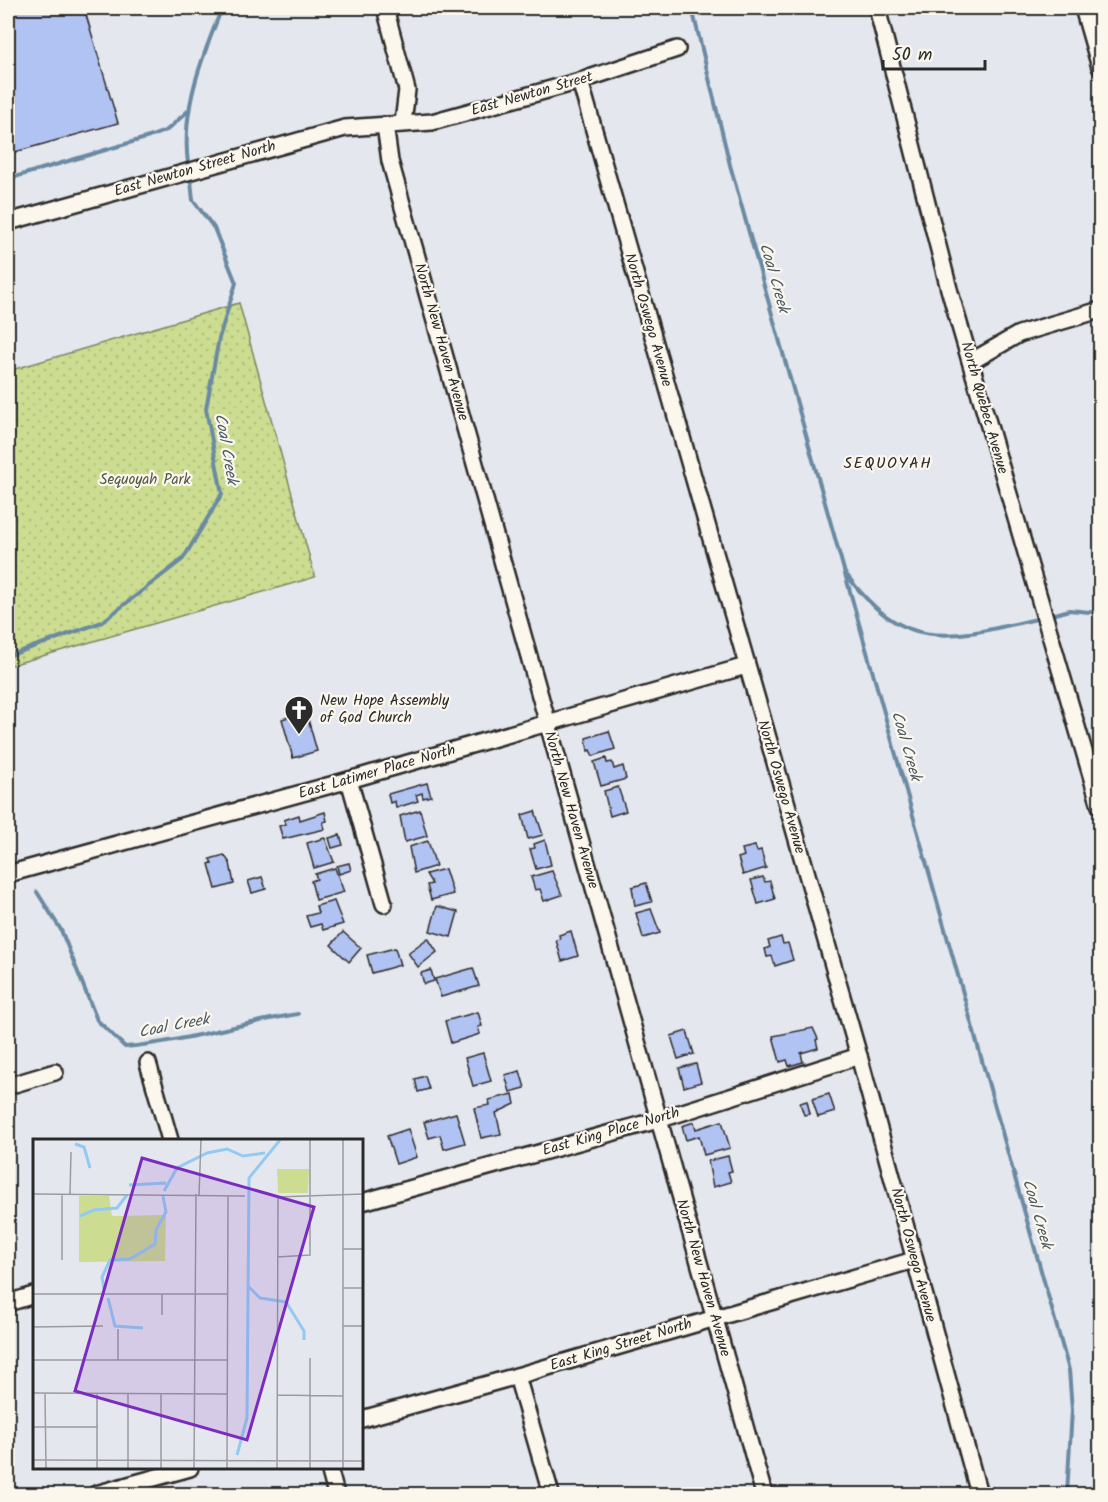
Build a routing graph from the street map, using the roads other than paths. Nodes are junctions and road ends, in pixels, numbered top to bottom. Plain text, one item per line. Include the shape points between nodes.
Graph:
1 (385, 8) edge
2 (877, 8) edge
3 (1083, 8) edge
4 (677, 50) dead end
5 (1101, 67) edge
6 (580, 81) junction
7 (403, 123) junction
8 (385, 125) junction
9 (8, 222) edge
10 (1101, 310) edge
11 (972, 361) junction
12 (746, 666) junction
13 (547, 723) junction
14 (349, 780) junction
15 (1101, 806) edge
16 (8, 874) edge
17 (384, 904) dead end
18 (859, 1056) junction
19 (148, 1063) dead end
20 (55, 1072) dead end
21 (8, 1086) edge
22 (658, 1120) junction
23 (170, 1139) edge
24 (363, 1202) edge
25 (914, 1260) junction
26 (33, 1295) edge
27 (8, 1303) edge
28 (714, 1317) junction
29 (517, 1376) junction
30 (363, 1419) edge
31 (185, 1469) edge
32 (330, 1469) edge
33 (135, 1489) edge
34 (96, 1494) edge
35 (336, 1494) edge
36 (551, 1494) edge
37 (765, 1494) edge
38 (979, 1494) edge

1 - 7 street via 407,90
2 - 11 street, North Quebec Avenue via 949,289
3 - 5 street
4 - 6 street, East Newton Street
6 - 7 street, East Newton Street via 432,122
6 - 12 street, North Oswego Avenue
7 - 8 street, East Newton Street
8 - 9 street, East Newton Street North via 345,128 277,145
8 - 13 street, North New Haven Avenue via 390,162
10 - 11 street via 1019,334
11 - 15 street, North Quebec Avenue
12 - 13 street, East Latimer Place North
12 - 18 street, North Oswego Avenue
13 - 14 street, East Latimer Place North
13 - 22 street, North New Haven Avenue
14 - 16 street, East Latimer Place North
14 - 17 street
18 - 22 street, East King Place North
18 - 25 street, North Oswego Avenue
19 - 23 street
20 - 21 street
22 - 24 street, East King Place North
22 - 28 street, North New Haven Avenue
25 - 28 street, East King Street North
25 - 38 street, North Oswego Avenue
26 - 27 street
28 - 29 street, East King Street North
28 - 37 street, North New Haven Avenue
29 - 30 street, East King Street North
29 - 36 street
31 - 33 street
32 - 35 street
33 - 34 street

